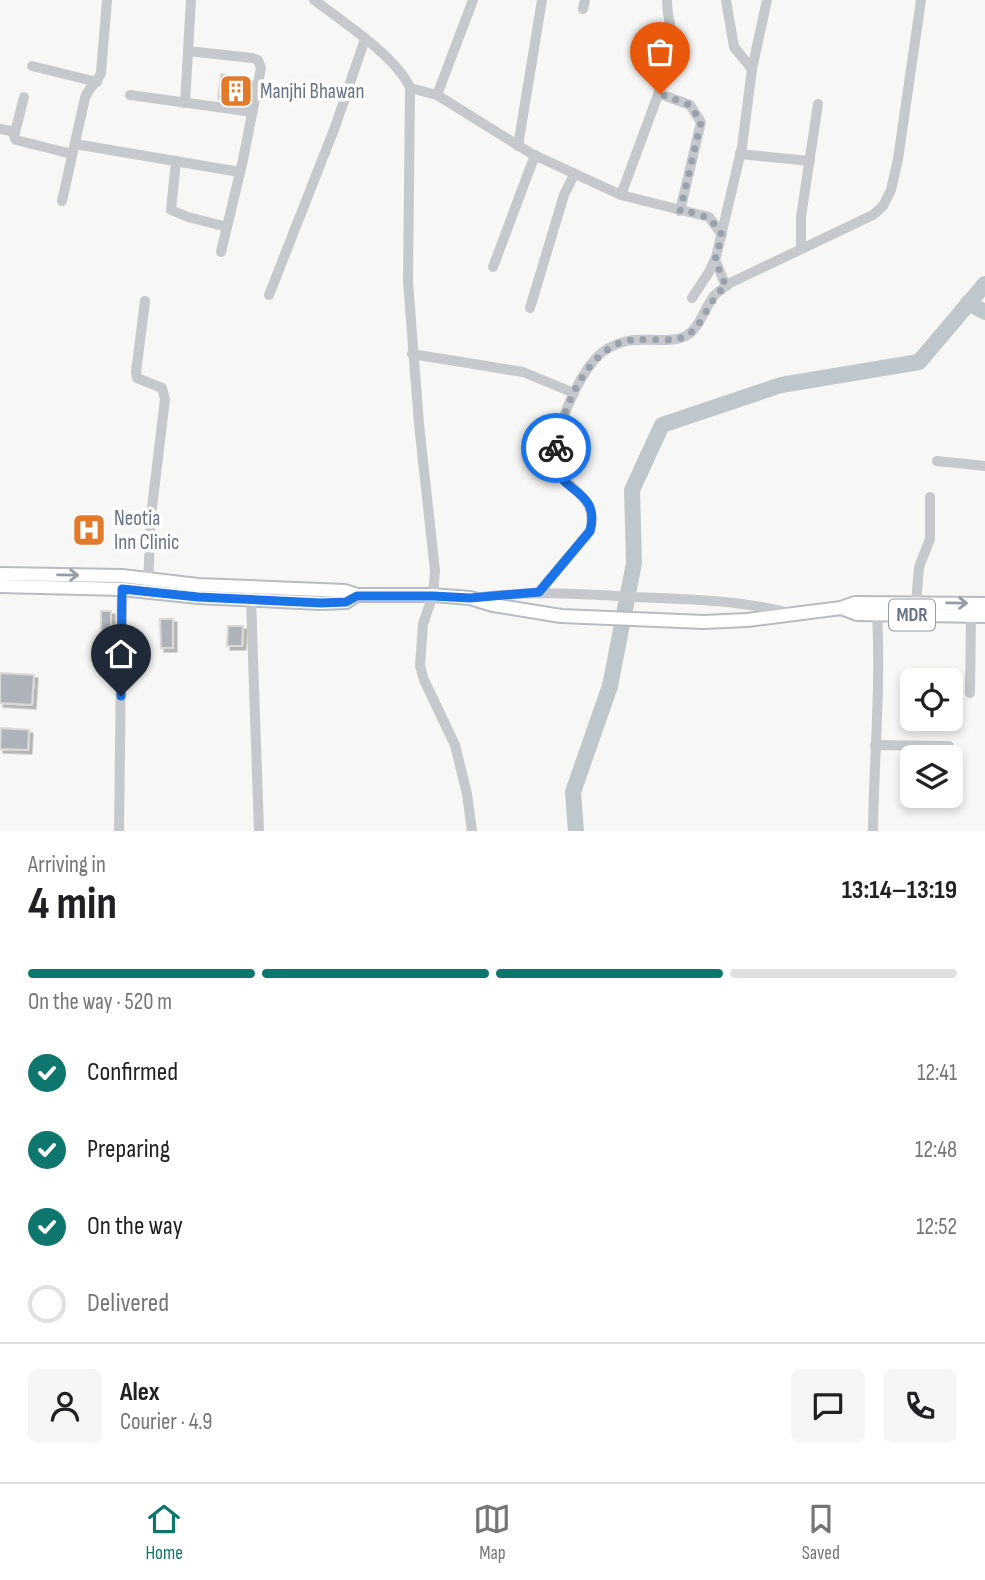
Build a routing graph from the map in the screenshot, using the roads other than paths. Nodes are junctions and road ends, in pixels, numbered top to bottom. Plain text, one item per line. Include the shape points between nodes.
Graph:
1 (107, 0) edge
2 (191, 0) edge
3 (314, 0) edge
4 (473, 0) edge
5 (542, 0) edge
6 (667, 0) edge
7 (726, 0) edge
8 (767, 0) edge
9 (921, 0) edge
10 (365, 39) junction
11 (188, 51) junction
12 (32, 66) dead end
13 (752, 69) junction
14 (97, 82) junction
15 (410, 88) junction
16 (660, 94) junction
17 (130, 95) dead end
18 (437, 95) junction
19 (24, 97) dead end
20 (185, 103) junction
21 (818, 104) dead end
22 (253, 113) junction
23 (0, 129) edge
24 (15, 132) junction
25 (518, 146) junction
26 (74, 149) junction
27 (740, 154) junction
28 (535, 155) junction
29 (176, 161) junction
30 (810, 162) junction
31 (240, 172) junction
32 (574, 175) junction
33 (621, 195) junction
34 (62, 201) dead end
35 (680, 211) junction
36 (227, 227) junction
37 (722, 235) junction
38 (801, 250) junction
39 (221, 252) dead end
40 (715, 260) junction
41 (493, 267) dead end
42 (726, 286) junction
43 (269, 295) dead end
44 (692, 298) dead end
45 (145, 301) dead end
46 (530, 308) dead end
47 (412, 354) junction
48 (574, 393) junction
49 (937, 461) dead end
50 (985, 466) edge
51 (930, 497) dead end
52 (0, 574) edge
53 (122, 583) junction
54 (0, 586) edge
55 (148, 586) junction
56 (221, 592) junction
57 (539, 592) junction
58 (283, 595) junction
59 (433, 596) junction
60 (470, 598) junction
61 (251, 600) junction
62 (916, 603) junction
63 (985, 604) edge
64 (841, 608) junction
65 (794, 614) junction
66 (877, 614) junction
67 (971, 616) junction
68 (985, 616) edge
69 (970, 693) dead end
70 (876, 745) junction
71 (900, 745) edge
72 (119, 831) edge
73 (259, 831) edge
74 (472, 831) edge
75 (873, 831) edge

1 - 14 street
2 - 11 street
3 - 10 street
4 - 18 street
5 - 25 street
6 - 16 street via 674,40
7 - 13 street via 734,47
8 - 13 street
9 - 38 street via 891,190 873,215
10 - 15 street via 394,64
10 - 43 street
11 - 20 street
11 - 22 street via 258,60 261,68
12 - 14 street
13 - 27 street
14 - 26 street via 85,98
15 - 18 street
15 - 47 street
16 - 33 street
16 - 35 street via 690,105 701,122
17 - 20 street
18 - 25 street
19 - 24 street
20 - 22 street
21 - 30 street
22 - 31 street
23 - 24 street
24 - 26 street via 19,142
25 - 28 street
26 - 29 street
26 - 34 street
27 - 30 street
27 - 37 street
28 - 32 street
28 - 41 street
29 - 31 street
29 - 36 street via 171,210
30 - 38 street via 799,231
31 - 36 street
32 - 33 street
32 - 46 street
33 - 35 street
35 - 37 street via 709,217
36 - 39 street
37 - 40 street
38 - 42 street
40 - 42 street
40 - 44 street
42 - 48 street via 683,338 614,345 593,360
45 - 55 street via 137,378 162,388 164,399
47 - 48 street via 523,372
47 - 59 street via 435,570
48 - 57 street via 560,429 555,460 558,473 587,501 592,521 590,531
49 - 50 street
51 - 62 street via 930,539 919,567
52 -> 53 main road, MDR
53 - 54 main road, MDR
53 - 55 main road, MDR
53 - 72 street
55 - 56 main road, MDR
56 - 58 main road, MDR
56 - 61 main road, MDR
57 - 60 street
57 - 65 street via 705,600
58 - 59 main road, MDR via 346,602 357,596
58 - 61 main road, MDR
59 - 60 main road, MDR
59 - 74 street via 423,624 420,666 456,745
60 - 65 main road, MDR via 561,616 704,622
61 - 73 street
62 -> 63 main road, MDR
62 - 64 main road, MDR via 855,603
64 - 65 main road, MDR
64 - 66 main road, MDR
66 - 67 main road, MDR
66 - 70 street
67 - 68 main road, MDR
67 - 69 street
70 - 71 street
70 - 75 street

